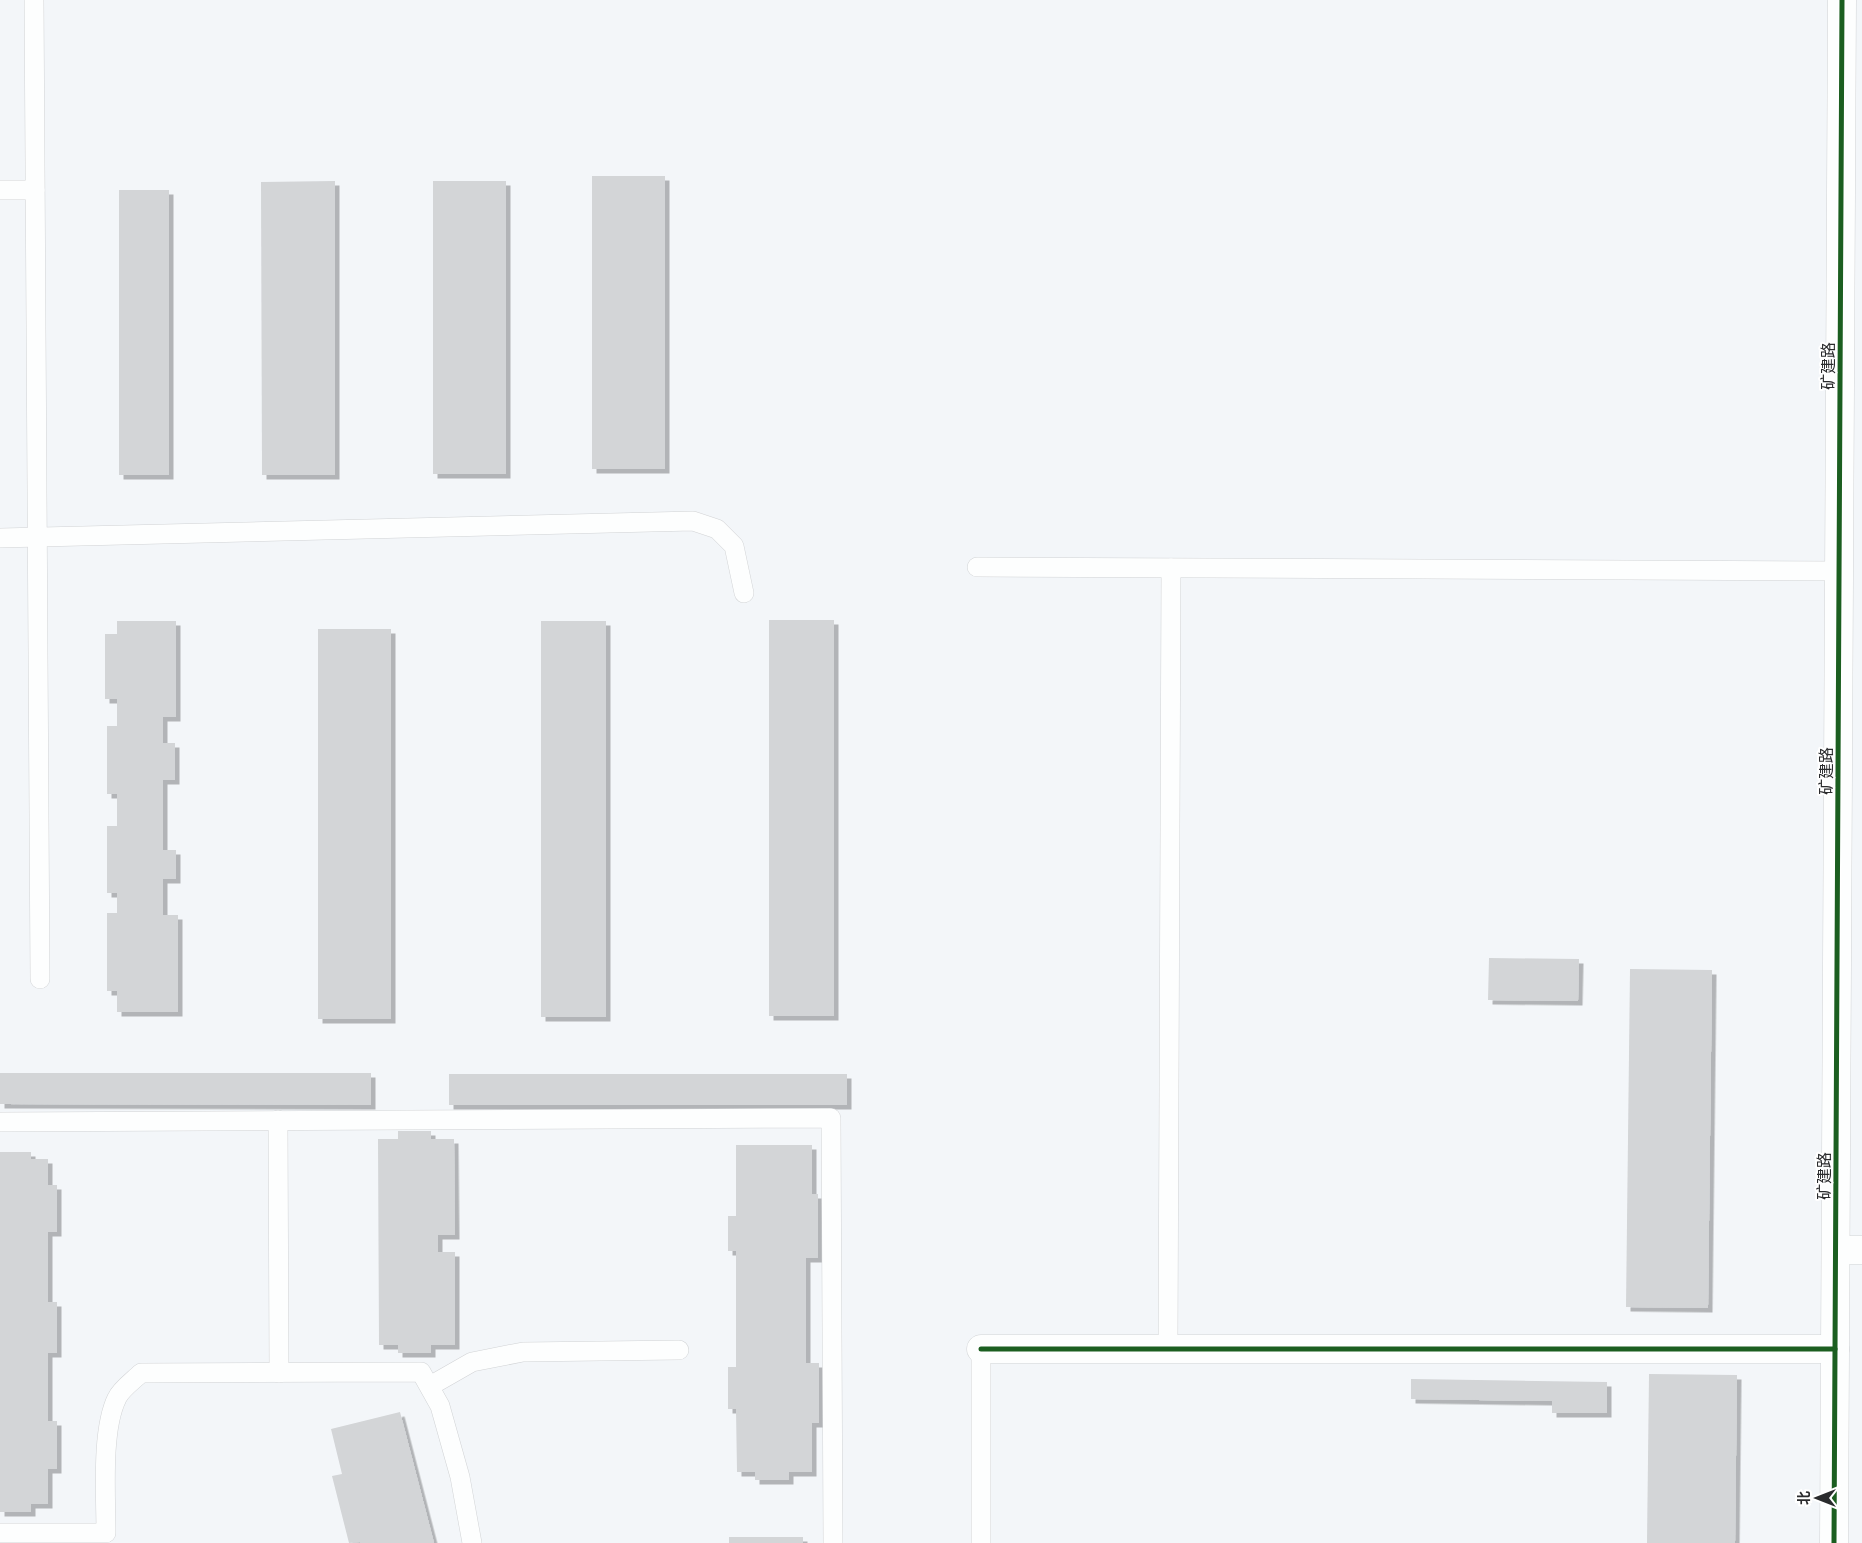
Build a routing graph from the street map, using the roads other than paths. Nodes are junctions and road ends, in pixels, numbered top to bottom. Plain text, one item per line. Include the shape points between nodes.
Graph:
1 (34, 0) edge
2 (1842, 0) edge
3 (0, 190) edge
4 (35, 190) junction
5 (38, 537) junction
6 (0, 538) edge
7 (977, 567) dead end
8 (1171, 568) junction
9 (1839, 572) junction
10 (744, 593) dead end
11 (40, 979) dead end
12 (278, 1120) junction
13 (0, 1122) edge
14 (1849, 1250) edge
15 (981, 1349) joint
16 (1168, 1349) junction
17 (1835, 1349) junction
18 (679, 1350) dead end
19 (280, 1373) junction
20 (430, 1386) junction
21 (0, 1533) edge
22 (472, 1543) edge
23 (833, 1543) edge
24 (981, 1543) edge
25 (1834, 1543) edge

1 - 4 lane
2 - 9 street, 矿建路
3 - 4 lane
4 - 5 lane
5 - 6 lane
5 - 10 lane via 693,521 717,530 734,546
5 - 11 lane
7 - 8 lane
8 - 9 lane
8 - 16 lane
9 - 14 street, 矿建路
12 - 13 lane
12 - 19 lane
12 - 23 lane via 831,1118
14 - 17 street, 矿建路
15 - 16 street
15 - 24 lane
16 - 17 street
17 - 25 street, 矿建路
18 - 20 lane via 523,1352 472,1362
19 - 20 lane via 421,1372
19 - 21 lane via 141,1373 117,1396 112,1412 106,1452 106,1532
20 - 22 lane via 440,1406 460,1477

